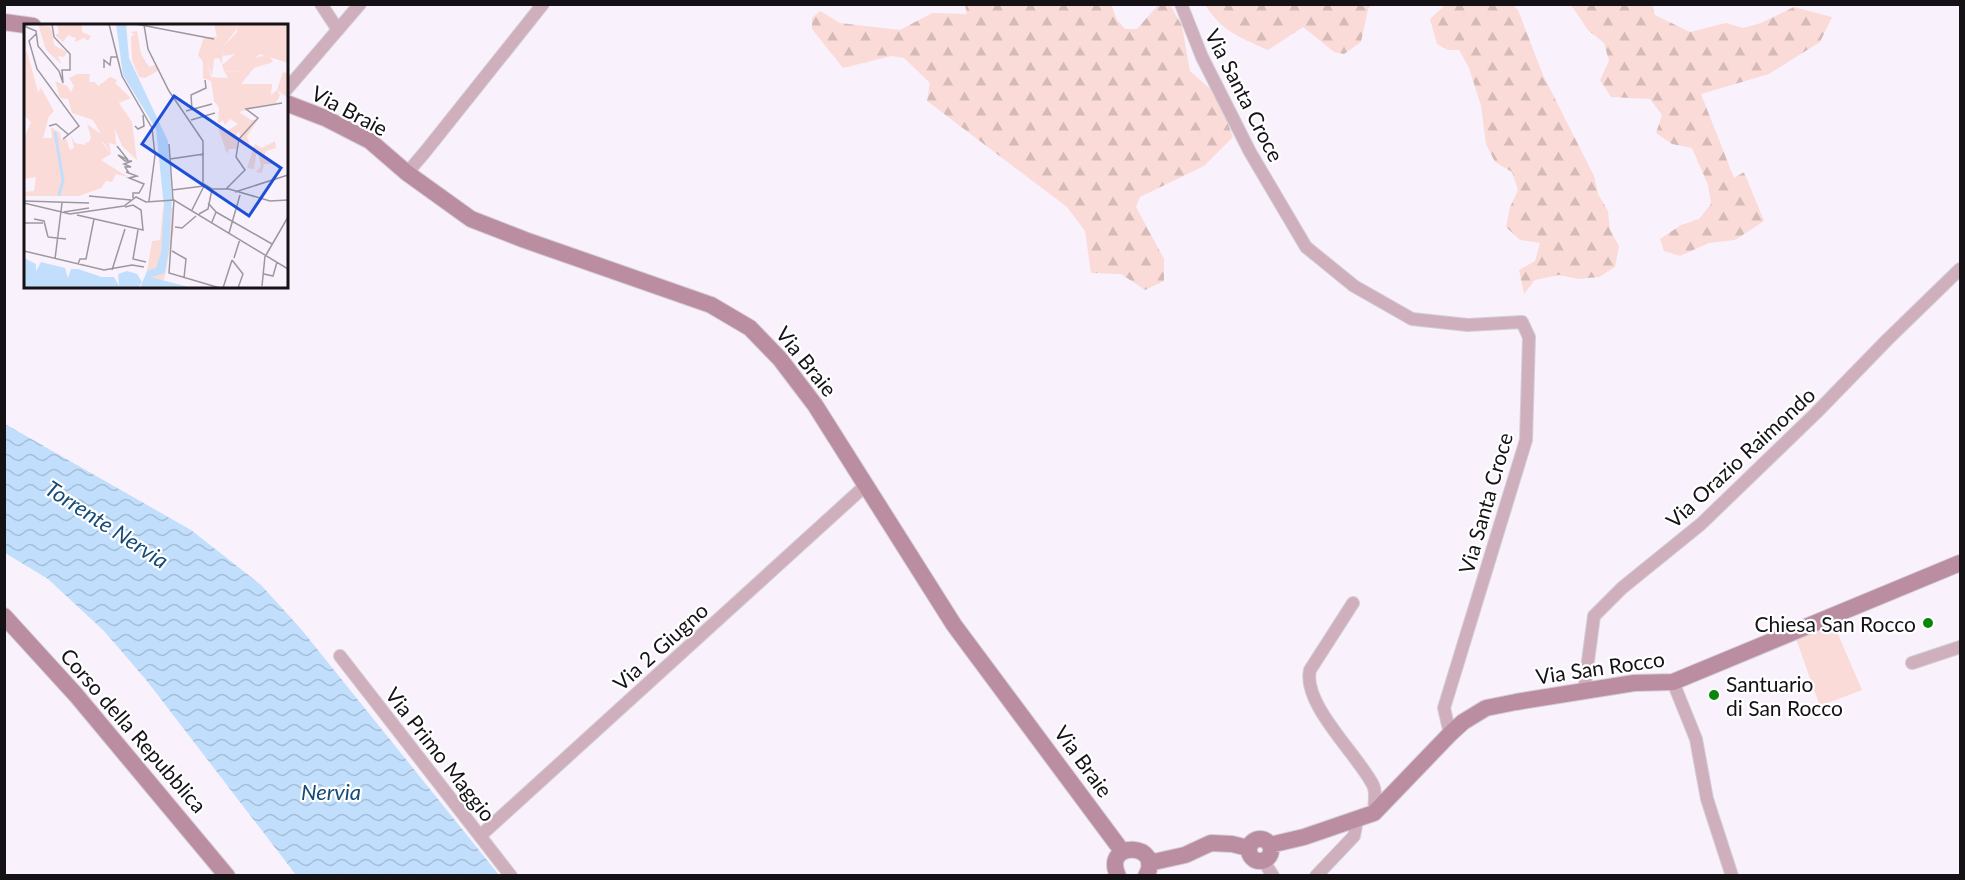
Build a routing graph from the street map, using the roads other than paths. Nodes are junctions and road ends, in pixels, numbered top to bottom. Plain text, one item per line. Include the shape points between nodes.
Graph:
1 (321, 4) edge
2 (360, 4) edge
3 (543, 4) edge
4 (1181, 4) edge
5 (4, 22) edge
6 (24, 25) edge
7 (338, 30) junction
8 (288, 88) edge
9 (288, 104) edge
10 (407, 173) junction
11 (1960, 268) edge
12 (866, 484) junction
13 (1960, 563) edge
14 (1353, 603) dead end
15 (4, 616) edge
16 (1960, 647) edge
17 (340, 656) dead end
18 (1912, 663) dead end
19 (1673, 682) junction
20 (1584, 691) junction
21 (1450, 734) junction
22 (1374, 813) junction
23 (1357, 820) junction
24 (480, 836) junction
25 (1122, 851) junction
26 (1266, 853) junction
27 (1148, 869) edge
28 (227, 876) edge
29 (511, 876) edge
30 (1118, 876) edge
31 (1273, 876) edge
32 (1316, 876) edge
33 (1732, 876) edge

1 - 7 street
2 - 7 street
3 - 10 street
4 - 21 street, Via Santa Croce via 1202,57 1245,142 1306,247 1354,286 1412,319 1468,325 1522,322 1529,337 1526,440 1444,708
5 - 6 street
7 - 8 street
9 - 10 street, Via Braie via 370,141
10 - 12 street, Via Braie via 471,219 711,305 750,328 815,405
11 - 20 street, Via Orazio Raimondo via 1701,524 1594,616
12 - 24 street, Via 2 Giugno
12 - 25 street, Via Braie via 954,625
13 - 19 street, Via San Rocco
14 - 22 street via 1308,679 1332,728 1373,785
15 - 28 street, Corso della Repubblica via 76,695
16 - 18 street
17 - 24 street, Via Primo Maggio
19 - 20 street, Via San Rocco
19 - 33 street via 1696,739 1707,799
20 - 21 street, Via San Rocco via 1486,708
21 - 22 street, Via San Rocco
22 - 23 street, Via San Rocco
23 - 26 street, Via San Rocco
23 - 32 street via 1354,836
24 - 29 street, Via Primo Maggio
25 - 27 street via 1139,850 1146,855
25 - 30 street via 1114,869
26 - 27 street via 1254,860 1248,848 1210,843
26 - 31 street

